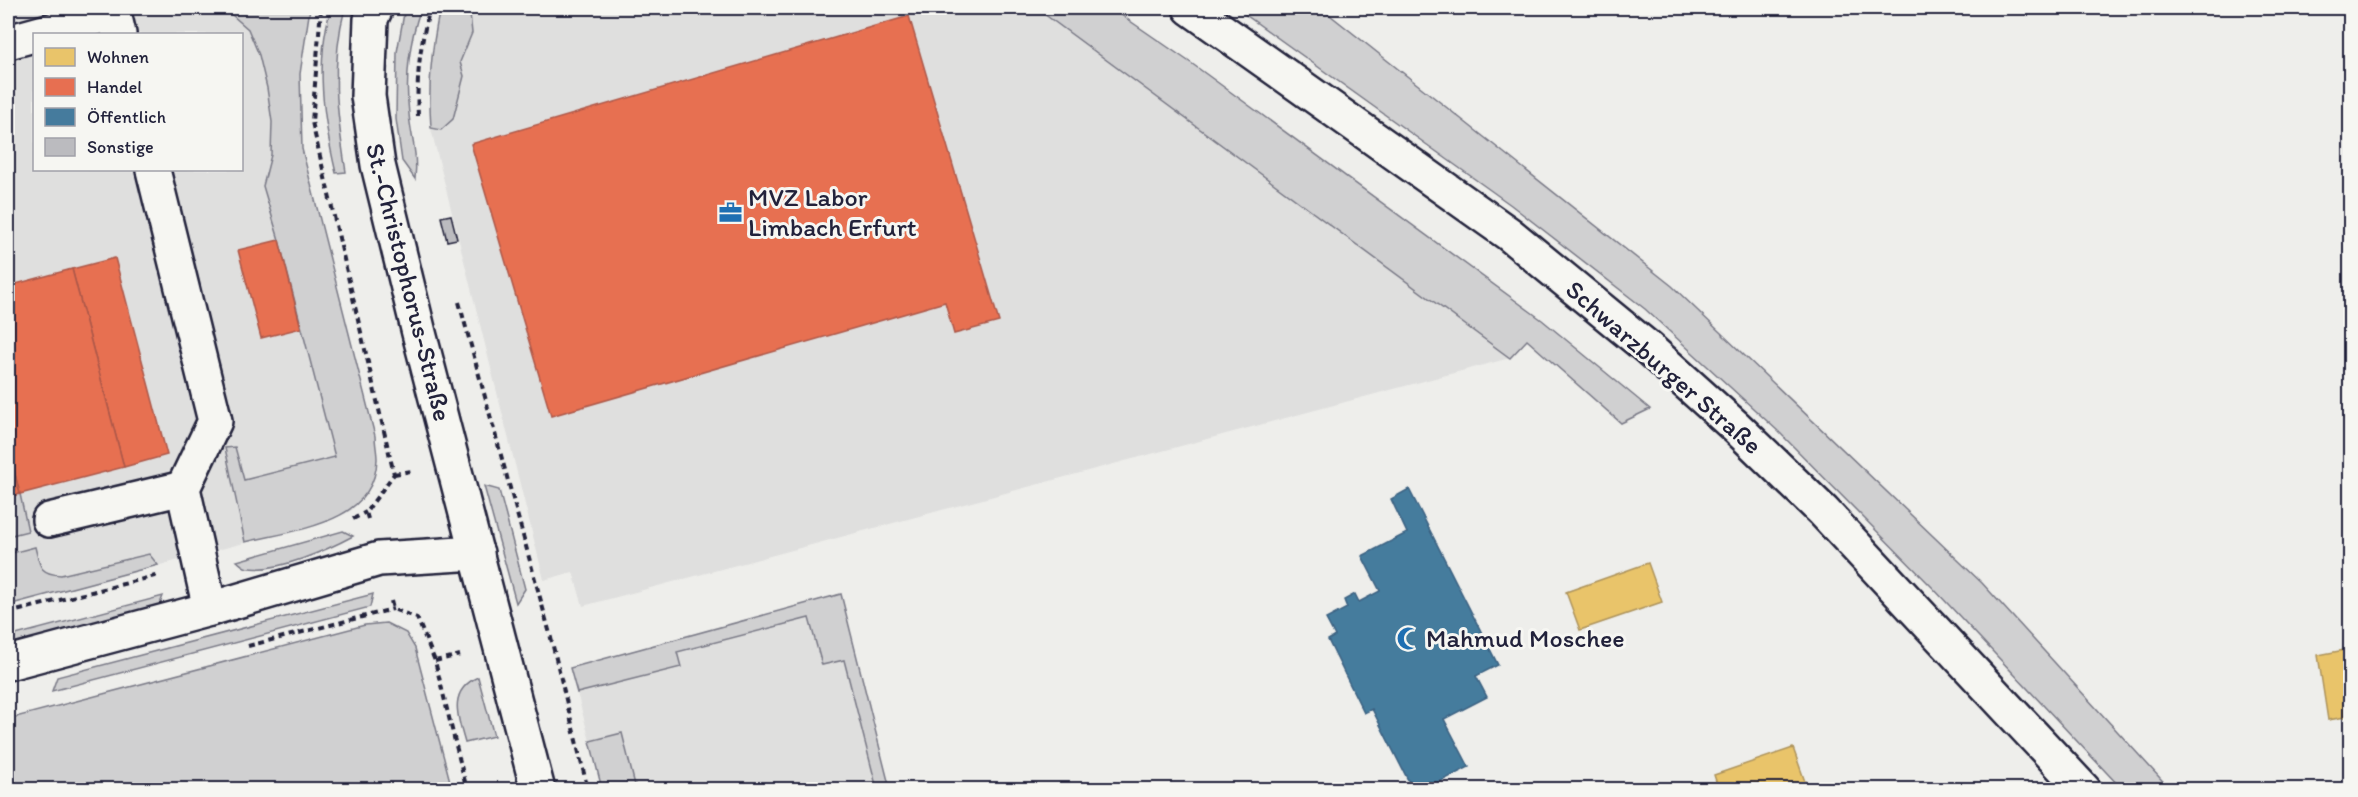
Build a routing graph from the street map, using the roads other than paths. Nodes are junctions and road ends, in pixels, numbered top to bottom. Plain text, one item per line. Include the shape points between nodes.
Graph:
1 (376, 8) edge
2 (1190, 8) edge
3 (41, 33) edge
4 (119, 33) edge
5 (33, 35) edge
6 (8, 42) edge
7 (153, 171) edge
8 (183, 488) junction
9 (49, 520) dead end
10 (477, 553) junction
11 (210, 609) junction
12 (8, 663) edge
13 (538, 789) edge
14 (2084, 789) edge

1 - 10 street, St.-Christophorus-Straße via 371,19 368,96 378,165
2 - 14 street, Schwarzburger Straße via 1509,234 1648,348 1823,511
3 - 4 street via 114,13
5 - 6 street
7 - 8 street via 215,421
8 - 9 street
8 - 11 street
10 - 11 street via 379,559
10 - 13 street, St.-Christophorus-Straße
11 - 12 street

